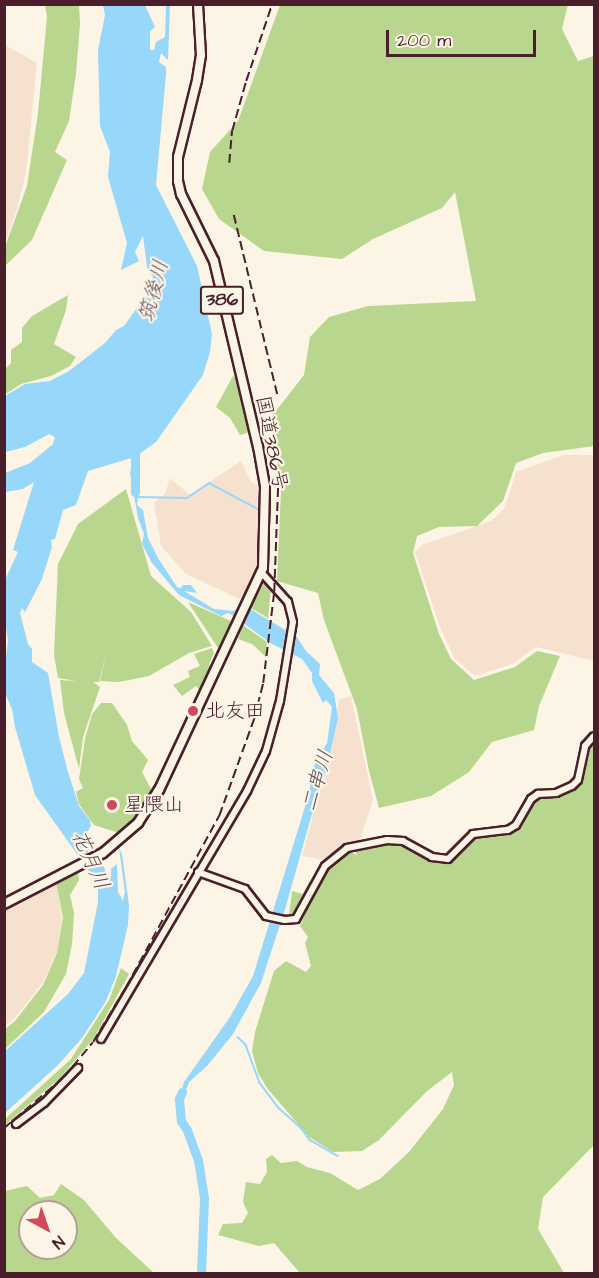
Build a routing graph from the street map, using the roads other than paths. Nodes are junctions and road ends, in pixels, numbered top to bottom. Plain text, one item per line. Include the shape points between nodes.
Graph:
1 (198, 4) edge
2 (262, 573) junction
3 (594, 736) edge
4 (198, 872) junction
5 (4, 904) edge
6 (101, 1039) dead end
7 (78, 1068) dead end
8 (16, 1124) dead end

1 - 2 highway, 国道386号 / 386 via 201,56 177,157 178,181 214,261 263,472 266,497
2 - 4 street via 288,602 293,622 287,662 266,751 247,791
2 - 5 highway, 国道386号 / 386 via 148,810 112,847
3 - 4 street via 585,746 578,780 556,793 538,794 531,799 516,825 508,830 473,834 448,860 432,857 404,841 387,840 347,848 320,873 299,917 285,920 268,916 246,889
4 - 6 street
7 - 8 street

